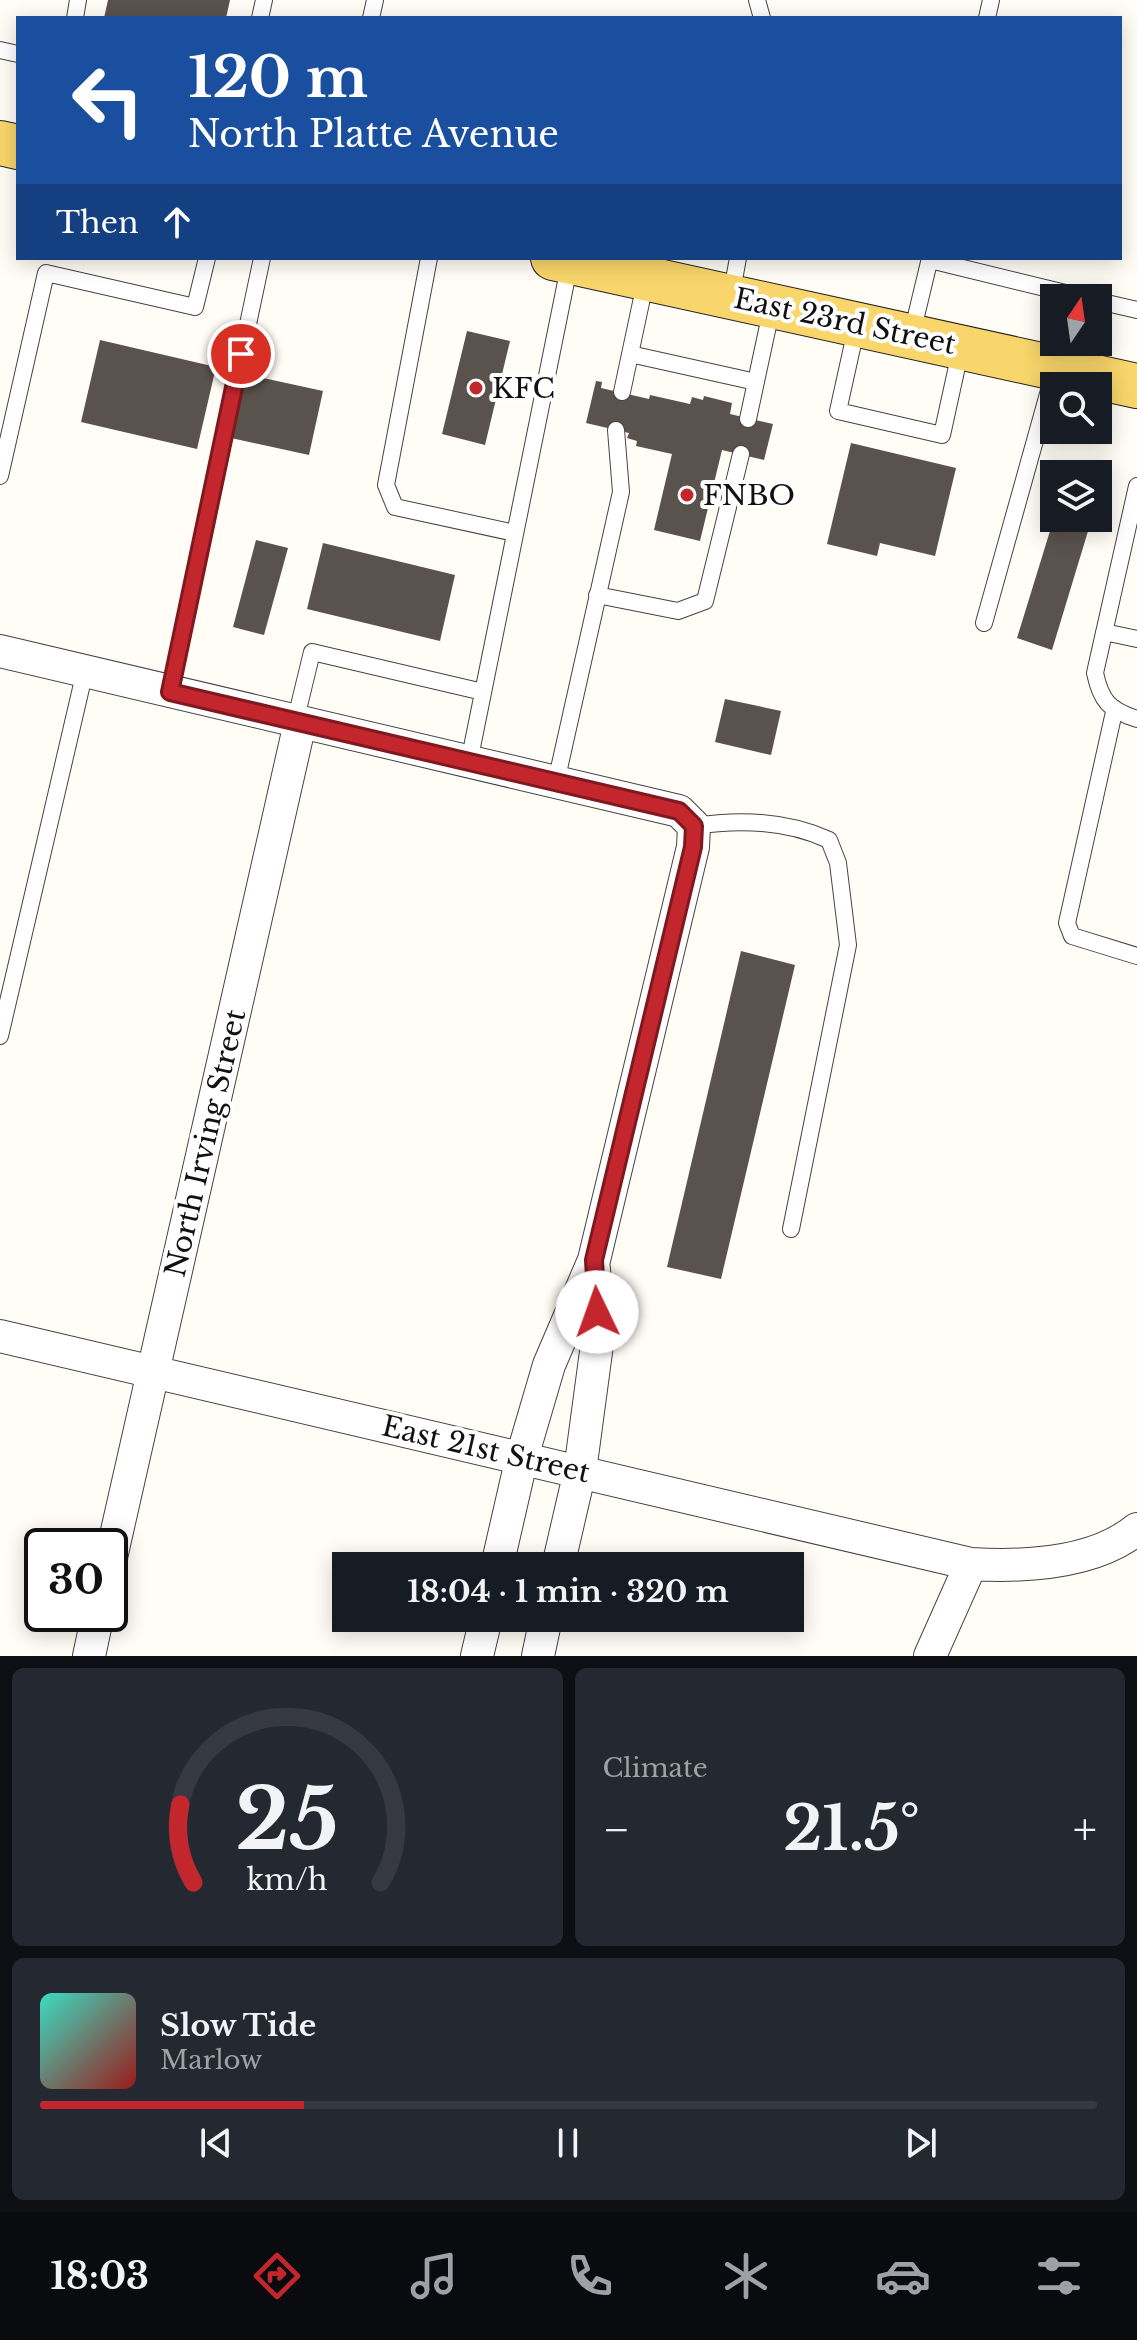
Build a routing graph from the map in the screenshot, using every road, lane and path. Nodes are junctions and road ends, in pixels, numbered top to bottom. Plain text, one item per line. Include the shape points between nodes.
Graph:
1 (207, 260) edge
2 (262, 260) edge
3 (429, 260) edge
4 (562, 260) edge
5 (930, 260) edge
6 (934, 260) edge
7 (647, 278) junction
8 (747, 286) edge
9 (1040, 286) edge
10 (1112, 304) edge
11 (1137, 310) edge
12 (857, 323) junction
13 (912, 335) junction
14 (962, 346) junction
15 (630, 354) junction
16 (1055, 368) junction
17 (756, 382) junction
18 (1137, 386) edge
19 (622, 392) dead end
20 (748, 419) dead end
21 (616, 430) dead end
22 (741, 454) dead end
23 (0, 476) edge
24 (1137, 486) edge
25 (515, 533) junction
26 (597, 595) junction
27 (984, 623) dead end
28 (1104, 632) junction
29 (1137, 639) edge
30 (0, 651) edge
31 (85, 671) junction
32 (170, 692) junction
33 (483, 692) junction
34 (1114, 712) junction
35 (1137, 719) edge
36 (298, 723) junction
37 (469, 762) junction
38 (556, 782) junction
39 (694, 826) junction
40 (1137, 956) edge
41 (0, 1036) edge
42 (791, 1229) dead end
43 (594, 1260) junction
44 (0, 1336) edge
45 (153, 1371) junction
46 (522, 1457) junction
47 (580, 1471) junction
48 (118, 1528) edge
49 (1137, 1529) edge
50 (500, 1552) edge
51 (561, 1552) edge
52 (971, 1564) junction
53 (94, 1632) edge
54 (483, 1632) edge
55 (543, 1632) edge
56 (89, 1656) edge
57 (477, 1656) edge
58 (538, 1656) edge
59 (930, 1656) edge

1 - 23 lane via 195,307 46,273
2 - 32 lane
3 - 25 lane via 386,485 395,507
4 - 7 main road, East 23rd Street
4 - 25 lane
5 - 13 lane
6 - 9 lane
7 - 8 main road, East 23rd Street
7 - 15 lane
8 - 12 main road, East 23rd Street
8 - 17 lane
10 - 11 lane
12 - 13 main road, East 23rd Street
12 - 14 lane via 838,411 942,435
13 - 14 main road, East 23rd Street
14 - 16 main road, East 23rd Street
15 - 17 lane
15 - 19 lane
16 - 18 main road, East 23rd Street
16 - 27 lane
17 - 20 lane
21 - 26 lane via 621,492
22 - 26 lane via 705,601 678,611
24 - 28 lane
25 - 33 lane
26 - 38 lane
28 - 29 lane
28 - 34 lane via 1095,673 1100,698
30 - 31 street
31 - 32 street
31 - 41 lane
32 - 36 street
33 - 36 lane via 312,652
33 - 37 lane
34 - 35 lane
34 - 40 lane via 1067,923 1072,936
36 - 37 street
36 - 45 street, North Irving Street
37 - 38 street
38 - 39 street via 679,811
39 - 42 lane via 739,819 810,832 829,840 838,863 848,945
39 - 43 street
43 - 46 street via 549,1365
43 - 47 street via 598,1337
44 - 45 street, East 21st Street
45 - 46 street, East 21st Street
45 - 48 street, North Irving Street
46 - 47 street, East 21st Street
46 - 50 street
47 - 51 street
47 - 52 street, East 21st Street
49 - 52 street, East 21st Street via 1080,1556 1022,1567
52 - 59 street
53 - 56 street
54 - 57 street
55 - 58 street

